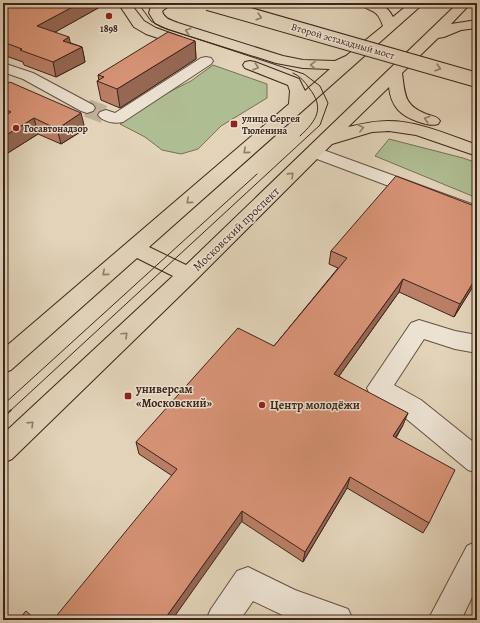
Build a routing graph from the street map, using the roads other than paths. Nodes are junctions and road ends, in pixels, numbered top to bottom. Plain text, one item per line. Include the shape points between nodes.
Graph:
1 (124, 3) edge
2 (167, 3) edge
3 (208, 3) edge
4 (367, 3) edge
5 (418, 3) edge
6 (465, 3) edge
7 (477, 24) edge
8 (390, 27) junction
9 (366, 33) dead end
10 (430, 46) junction
11 (211, 58) joint
12 (351, 59) junction
13 (239, 61) dead end
14 (3, 67) edge
15 (395, 73) junction
16 (28, 76) junction
17 (477, 80) edge
18 (9, 86) edge
19 (297, 107) junction
20 (87, 108) tunnel mouth
21 (106, 115) tunnel mouth
22 (477, 136) edge
23 (320, 147) junction
24 (477, 151) edge
25 (477, 213) edge
26 (134, 248) junction
27 (189, 275) junction
28 (477, 344) edge
29 (3, 363) edge
30 (3, 451) edge
31 (477, 461) edge
32 (477, 556) edge
33 (222, 620) edge
34 (337, 620) edge
35 (444, 620) edge

1 - 11 main road via 139,24
12 -> 2 main road via 337,65 303,64 281,60 160,20 156,9
3 -> 17 main road, Второй эстакадный мост, bridge
4 - 8 main road via 382,10
5 - 8 main road
6 - 10 main road, Московский проспект
7 - 10 main road via 466,24 447,30
8 - 12 main road
9 - 10 main road, Второй эстакадный мост via 400,42
10 - 15 main road, Московский проспект
11 - 21 street via 117,120
12 - 19 main road
13 -> 19 main road via 294,82 298,91
14 - 16 street
22 -> 15 main road via 406,112 397,92
15 - 23 main road, Московский проспект
16 - 18 street
16 - 20 street
19 -> 26 main road
23 -> 24 main road via 359,128 385,125 403,126
23 - 25 street
27 -> 23 main road, Московский проспект
26 - 27 main road
26 -> 29 main road
30 -> 27 main road, Московский проспект
28 - 31 street via 419,329 379,388 412,408
32 - 35 street
33 - 34 street via 248,582 289,603

